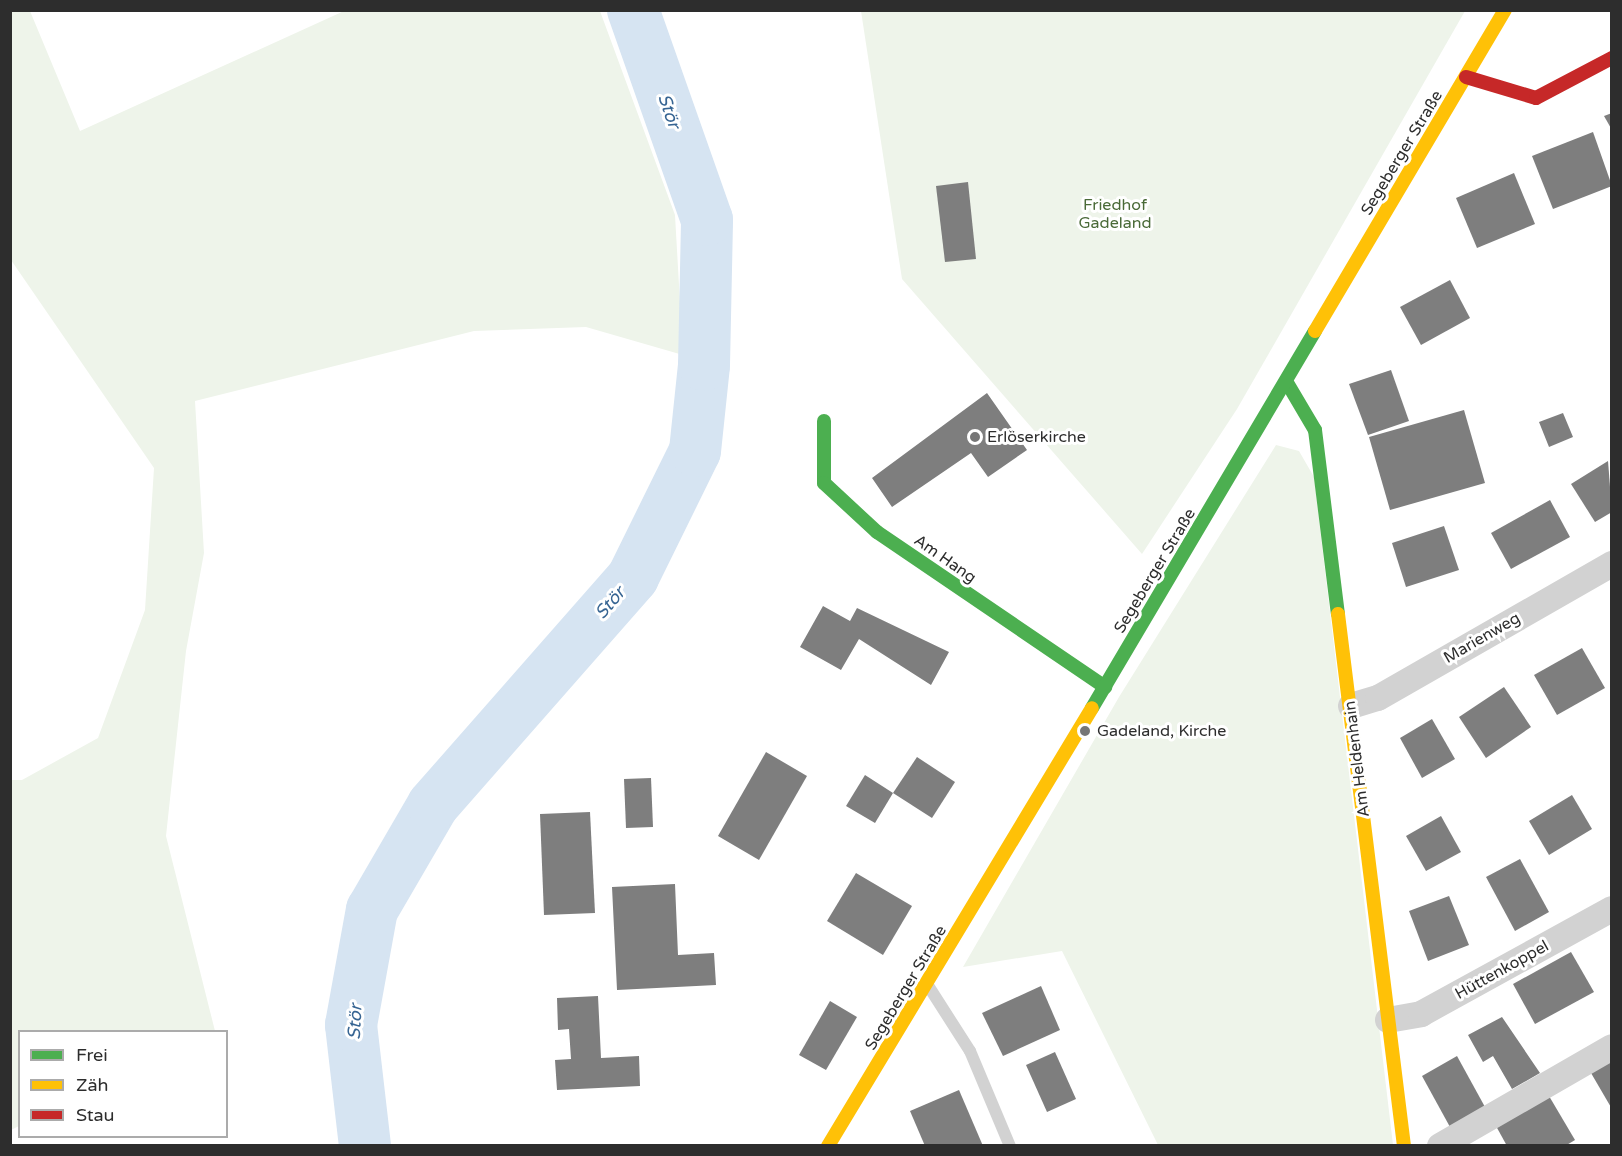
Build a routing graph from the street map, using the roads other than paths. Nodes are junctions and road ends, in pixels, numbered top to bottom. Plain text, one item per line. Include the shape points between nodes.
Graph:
1 (1505, 10) edge
2 (1611, 58) edge
3 (1466, 77) junction
4 (1286, 381) junction
5 (824, 421) dead end
6 (1611, 564) edge
7 (1105, 687) junction
8 (1350, 706) junction
9 (1611, 909) edge
10 (928, 986) junction
11 (1388, 1020) junction
12 (1611, 1047) edge
13 (828, 1146) edge
14 (1010, 1146) edge
15 (1404, 1146) edge
16 (1440, 1146) edge

1 - 3 street, Segeberger Straße
2 - 3 street via 1536,99
3 - 4 street, Segeberger Straße
4 - 7 street, Segeberger Straße
4 - 8 street, Am Heldenhain via 1315,430
5 - 7 street, Am Hang via 824,483 877,532
6 - 8 street, Marienweg via 1378,698
7 - 10 street, Segeberger Straße
8 - 11 street, Am Heldenhain
9 - 11 street, Hüttenkoppel via 1421,1014
10 - 13 street, Segeberger Straße
10 - 14 lane via 970,1052
11 - 15 street, Am Heldenhain
12 - 16 street

